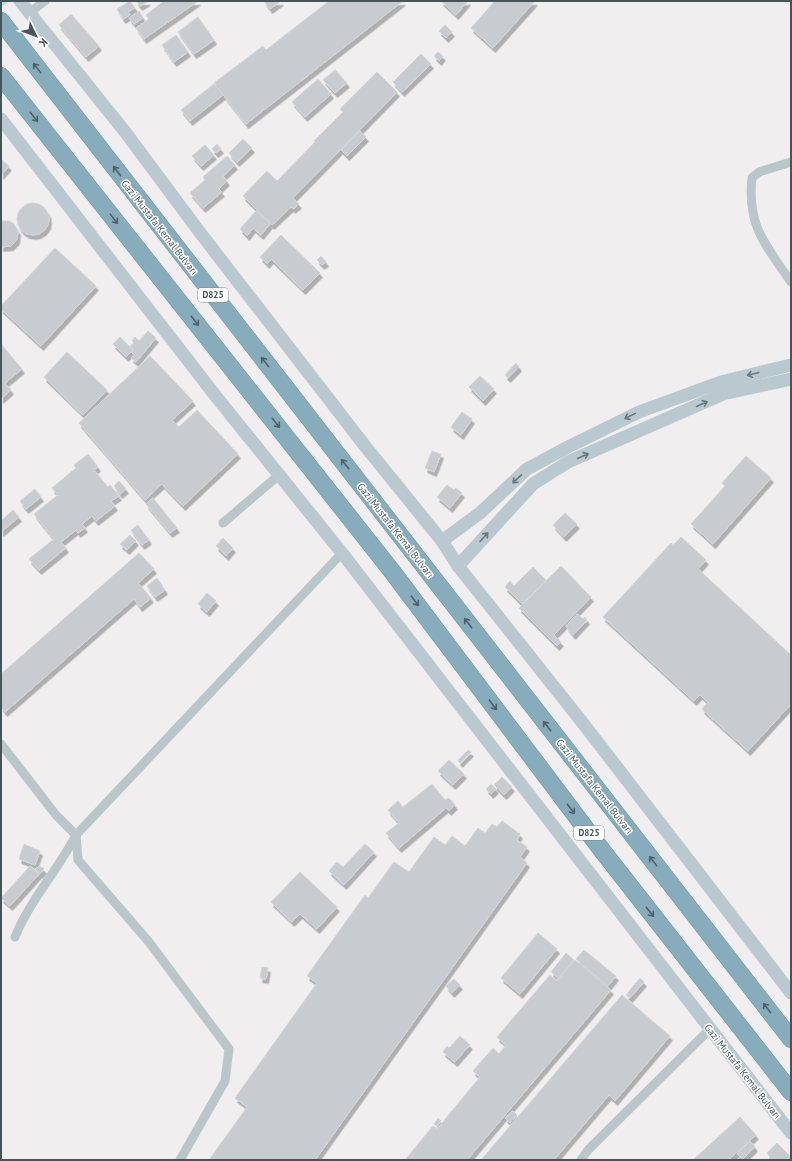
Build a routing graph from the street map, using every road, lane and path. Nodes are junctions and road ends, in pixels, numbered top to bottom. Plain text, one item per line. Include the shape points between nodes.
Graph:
1 (20, 1) edge
2 (45, 1) edge
3 (29, 13) junction
4 (1, 21) edge
5 (1, 76) edge
6 (1, 119) edge
7 (791, 162) edge
8 (791, 282) edge
9 (791, 365) edge
10 (791, 379) edge
11 (279, 476) junction
12 (223, 524) dead end
13 (442, 541) junction
14 (342, 553) junction
15 (458, 566) junction
16 (1, 744) edge
17 (76, 835) junction
18 (15, 937) dead end
19 (791, 993) edge
20 (710, 1029) junction
21 (791, 1039) edge
22 (791, 1092) edge
23 (791, 1133) edge
24 (180, 1160) edge
25 (582, 1160) edge

1 - 3 street
2 - 3 street
3 - 13 street via 126,133 365,446
21 -> 4 highway, Gazi Mustafa Kemal Bulvarı / D825
5 -> 22 highway, D825 via 391,570 601,849
6 - 11 street, Gazi Mustafa Kemal Bulvarı
7 - 8 street via 759,172 752,178 750,194 759,234
9 -> 13 street via 721,382 639,412 568,447 527,469 480,513
15 -> 10 street via 533,484 568,462 723,394
11 - 12 street
11 - 14 street, Gazi Mustafa Kemal Bulvarı
13 - 15 street
14 - 17 street
14 - 20 street, Gazi Mustafa Kemal Bulvarı
15 - 19 street
16 - 17 street via 56,815
17 - 18 street via 24,916
17 - 24 street via 78,860 149,942 229,1049 225,1081
20 - 23 street, Gazi Mustafa Kemal Bulvarı
20 - 25 street via 588,1150

